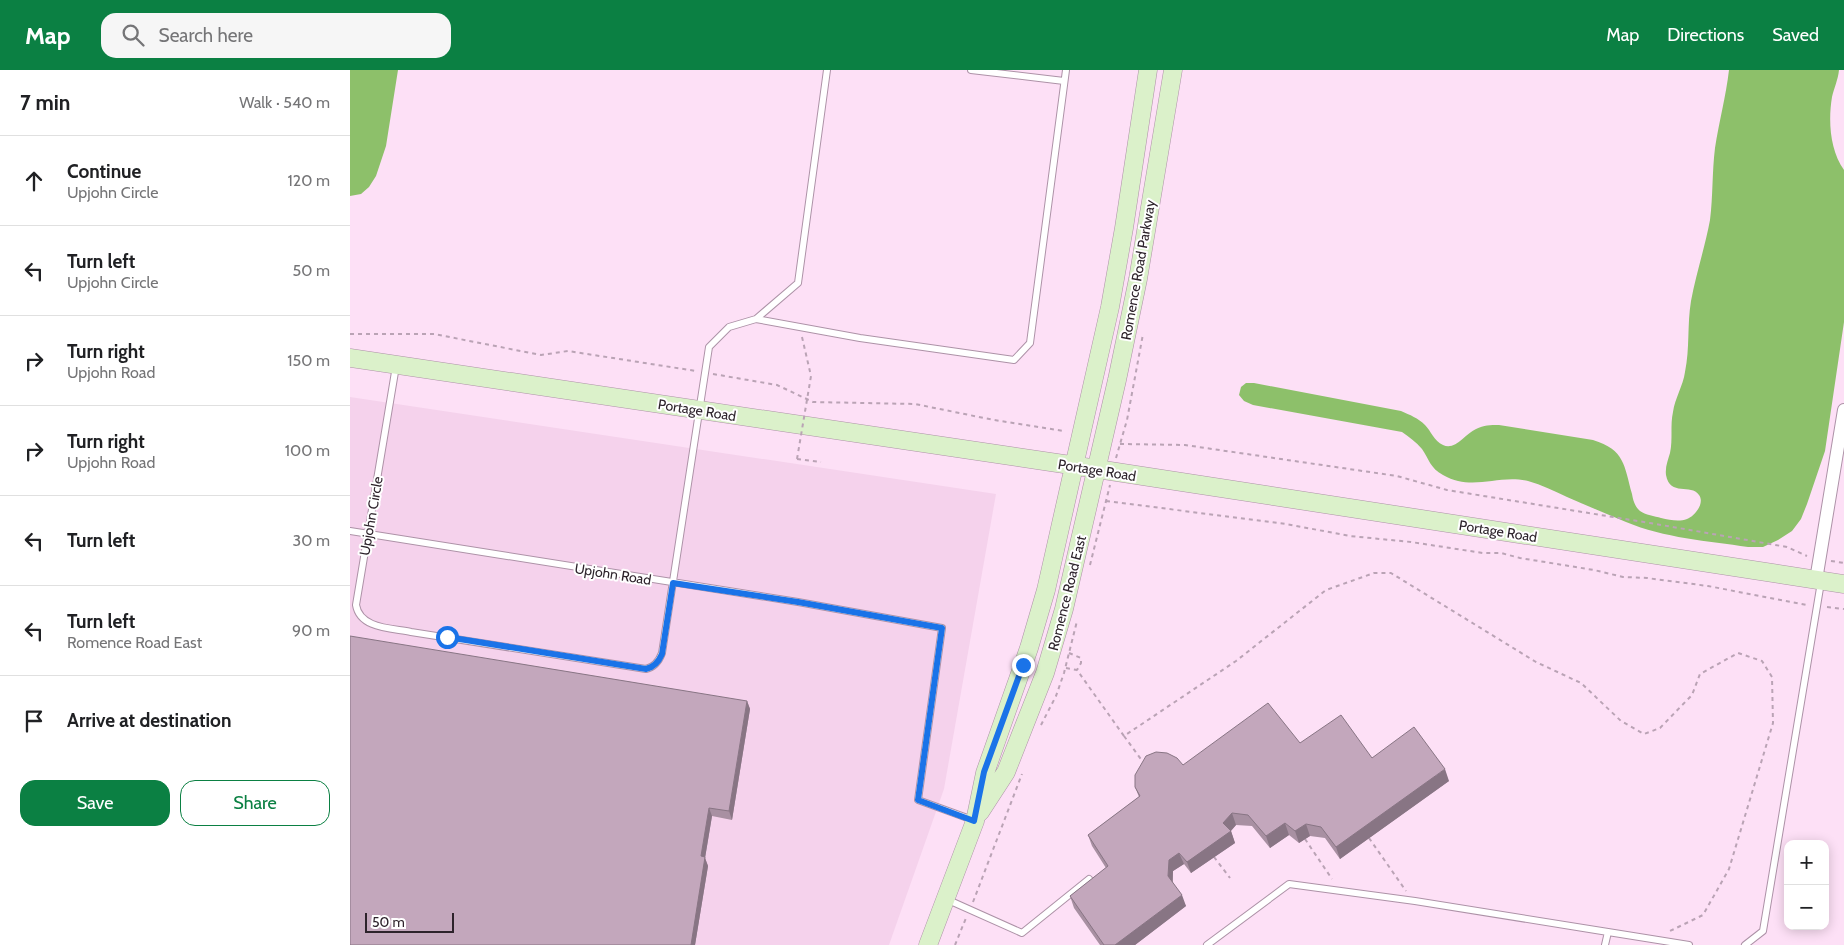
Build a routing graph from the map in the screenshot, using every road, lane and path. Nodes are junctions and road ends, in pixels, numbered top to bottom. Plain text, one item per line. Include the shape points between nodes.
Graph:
1 (827, 70) edge
2 (971, 70) edge
3 (1066, 70) edge
4 (1148, 70) edge
5 (1173, 70) edge
6 (1064, 81) junction
7 (756, 318) junction
8 (801, 327) junction
9 (350, 358) edge
10 (396, 364) junction
11 (1844, 410) edge
12 (700, 411) junction
13 (1120, 444) dead end
14 (821, 462) dead end
15 (1074, 466) junction
16 (1096, 469) junction
17 (1106, 501) dead end
18 (350, 531) edge
19 (368, 532) junction
20 (1819, 560) junction
21 (1844, 563) edge
22 (1818, 580) junction
23 (673, 583) junction
24 (1844, 584) edge
25 (1816, 606) junction
26 (1844, 609) edge
27 (1069, 653) dead end
28 (1066, 668) dead end
29 (1077, 670) junction
30 (1124, 736) junction
31 (1144, 763) edge
32 (974, 821) junction
33 (1368, 838) edge
34 (1305, 839) dead end
35 (1214, 858) dead end
36 (1230, 878) dead end
37 (1332, 879) dead end
38 (1089, 880) edge
39 (1406, 891) dead end
40 (945, 899) junction
41 (1670, 931) dead end
42 (1608, 932) junction
43 (928, 945) edge
44 (1207, 945) edge
45 (1606, 945) edge
46 (1689, 945) edge
47 (1746, 945) edge

1 - 7 lane via 798,283
2 - 6 lane
3 - 6 lane
4 - 15 street, Romence Road Parkway via 1117,268
5 - 16 street, Romence Road Parkway via 1138,279
6 - 8 lane via 1030,343 1014,360
7 - 8 lane
7 - 12 lane, Upjohn Circle via 730,327 709,347
8 - 14 path, bridge via 811,376 796,459
9 - 10 street, Portage Road
10 - 12 street, Portage Road
10 - 19 lane, Upjohn Circle
11 - 20 street
12 - 15 street, Portage Road
12 - 23 lane, Upjohn Circle
13 - 20 path via 1186,445 1397,476 1447,490 1787,547
15 - 16 street, Portage Road
15 - 32 street, Romence Road East via 1039,614 984,772
16 - 22 street, Portage Road
16 - 32 street, Romence Road East via 1064,609 1045,673 1006,772
17 - 25 path via 1286,524 1350,536 1501,553 1623,577 1708,586
18 - 19 lane, Upjohn Road
19 - 23 lane, Upjohn Road
19 - 23 lane, Upjohn Circle via 356,605 358,612 368,623 411,632 646,669 657,663 662,654
20 - 21 path
20 - 22 street
22 - 24 street, Portage Road
22 - 25 lane
23 - 32 lane, Upjohn Road via 942,628 918,800
25 - 26 path
25 - 47 lane via 1763,931
27 - 29 path via 1080,658
28 - 29 path
29 - 30 path
30 - 31 path
30 - 41 path via 1236,661 1326,590 1374,573 1391,573 1536,662 1581,683 1621,721 1644,734 1660,728 1692,695 1700,674 1738,653 1762,661 1772,677 1773,723 1729,869 1704,915
32 - 40 street, Romence Road East
33 - 39 path
34 - 37 path
35 - 36 path
38 - 40 lane via 1022,933
40 - 43 street, Romence Road East
42 - 44 lane via 1289,884
42 - 45 lane
42 - 46 lane

